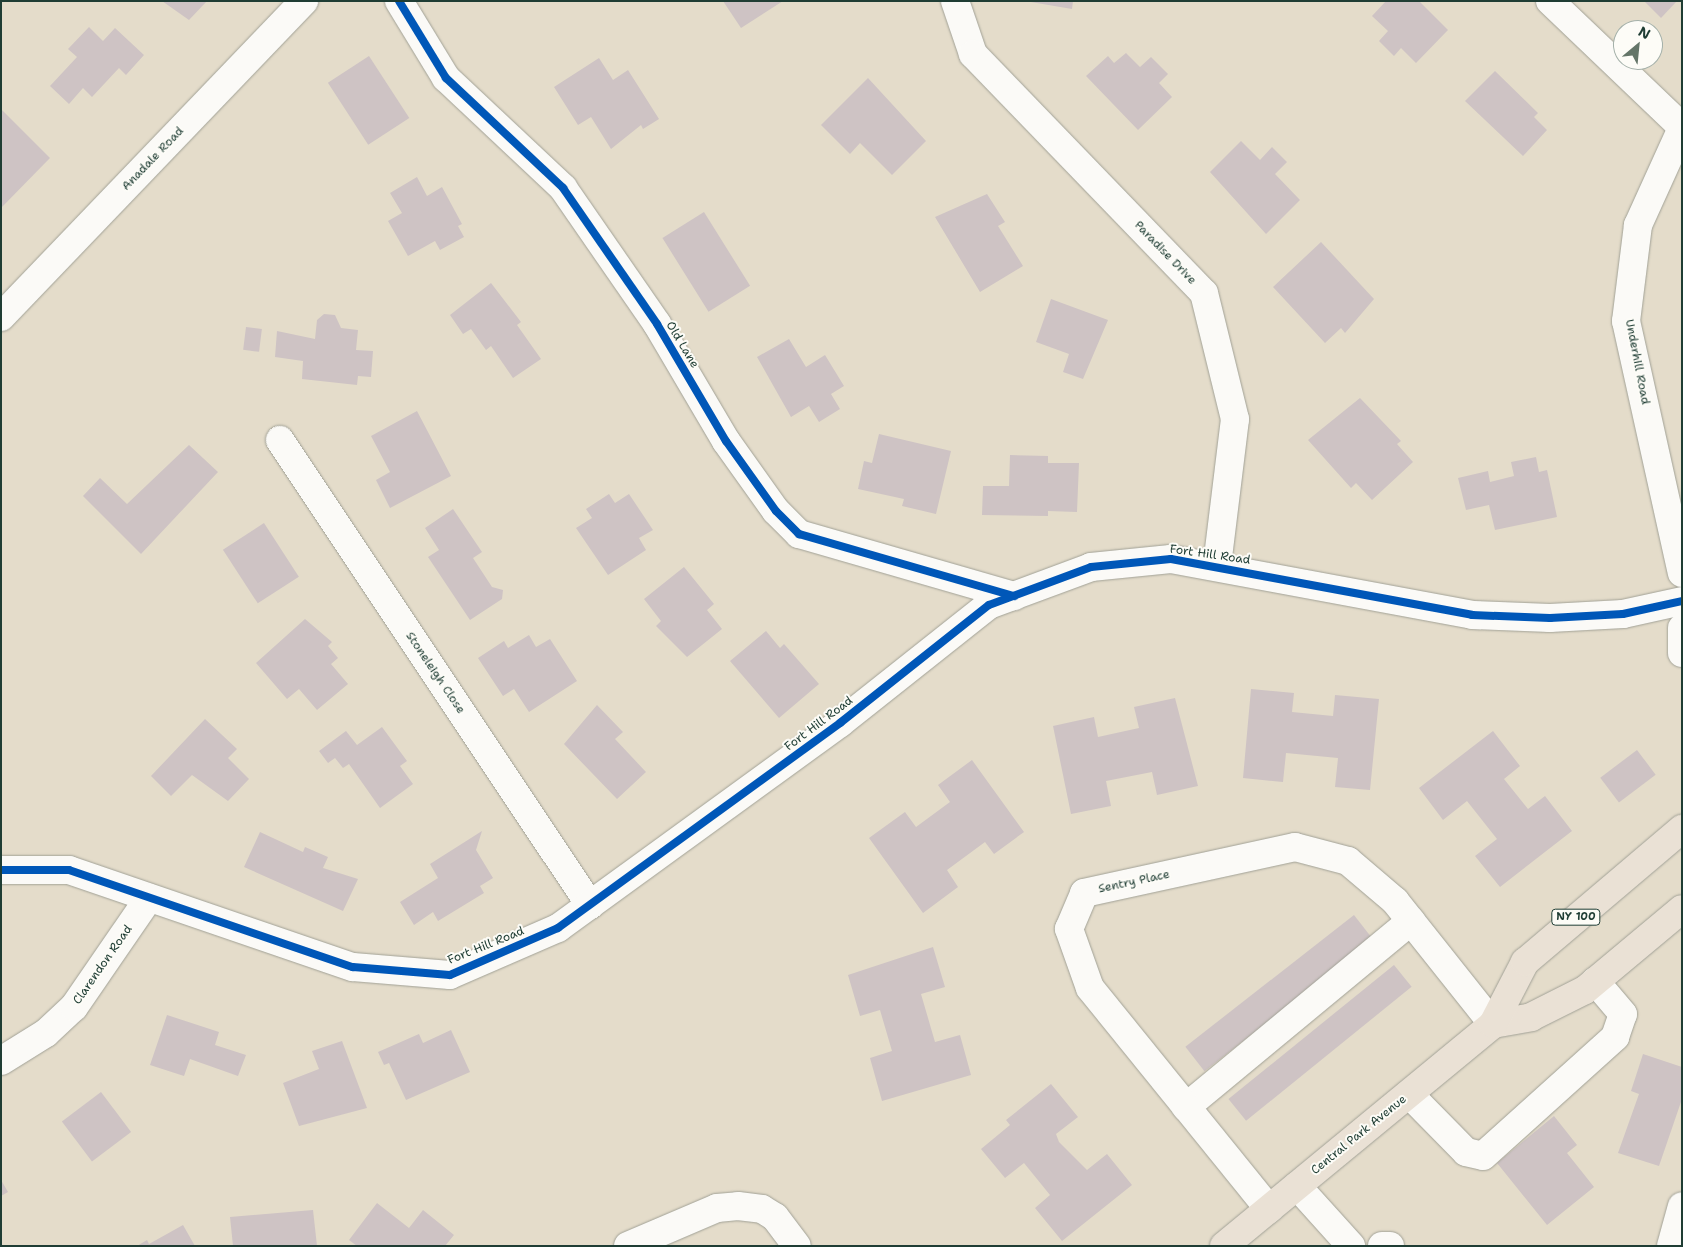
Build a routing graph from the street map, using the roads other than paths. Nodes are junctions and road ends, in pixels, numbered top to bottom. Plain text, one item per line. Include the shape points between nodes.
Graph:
1 (304, 1) edge
2 (399, 1) edge
3 (955, 1) edge
4 (1550, 1) edge
5 (1682, 127) edge
6 (1, 317) edge
7 (280, 440) dead end
8 (1217, 566) junction
9 (1682, 572) edge
10 (1014, 596) junction
11 (1682, 601) edge
12 (1682, 628) edge
13 (1682, 653) edge
14 (1682, 829) edge
15 (1, 870) edge
16 (149, 898) junction
17 (590, 905) junction
18 (1682, 909) edge
19 (1411, 921) junction
20 (1596, 982) junction
21 (1493, 1024) junction
22 (1, 1061) edge
23 (1409, 1094) junction
24 (1186, 1107) junction
25 (1297, 1186) junction
26 (1682, 1206) edge
27 (1269, 1209) junction
28 (628, 1246) edge
29 (798, 1246) edge
30 (1224, 1246) edge
31 (1351, 1246) edge
32 (1382, 1246) edge
33 (1390, 1246) edge
34 (1671, 1246) edge

1 - 6 street, Anadale Road
2 - 10 street, Old Lane via 446,78 563,188 657,324 726,441 776,511 799,534
3 - 8 street, Paradise Drive via 973,54 1204,293 1235,419
4 - 5 street
5 - 9 street, Underhill Road via 1638,225 1626,320
7 - 17 street, Stoneleigh Close
8 - 10 street, Fort Hill Road via 1171,559 1091,566
8 - 11 street, Fort Hill Road via 1472,615 1550,618 1623,614
10 - 17 street, Fort Hill Road via 989,605 840,723
12 - 13 street
14 - 21 main road, Central Park Avenue / NY 100 via 1525,962
15 - 16 street, Fort Hill Road via 69,870
16 - 17 street, Fort Hill Road via 353,967 450,975 558,928
16 - 22 street, Clarendon Road via 74,1007 46,1033
18 - 20 main road
19 - 21 street, Sentry Place
19 - 24 street
19 - 24 street, Sentry Place via 1348,861 1294,847 1084,893 1069,929 1090,988
20 - 21 main road via 1531,1018
20 - 23 street via 1623,1014 1616,1037 1483,1156 1466,1152
21 - 23 main road, Central Park Avenue / NY 100
23 - 25 main road, Central Park Avenue / NY 100
24 - 27 street, Sentry Place
25 - 27 main road, Central Park Avenue / NY 100
25 - 31 street
26 - 34 street
27 - 30 main road, Central Park Avenue / NY 100
28 - 29 street via 717,1208 738,1206 762,1209 775,1217
32 - 33 street

